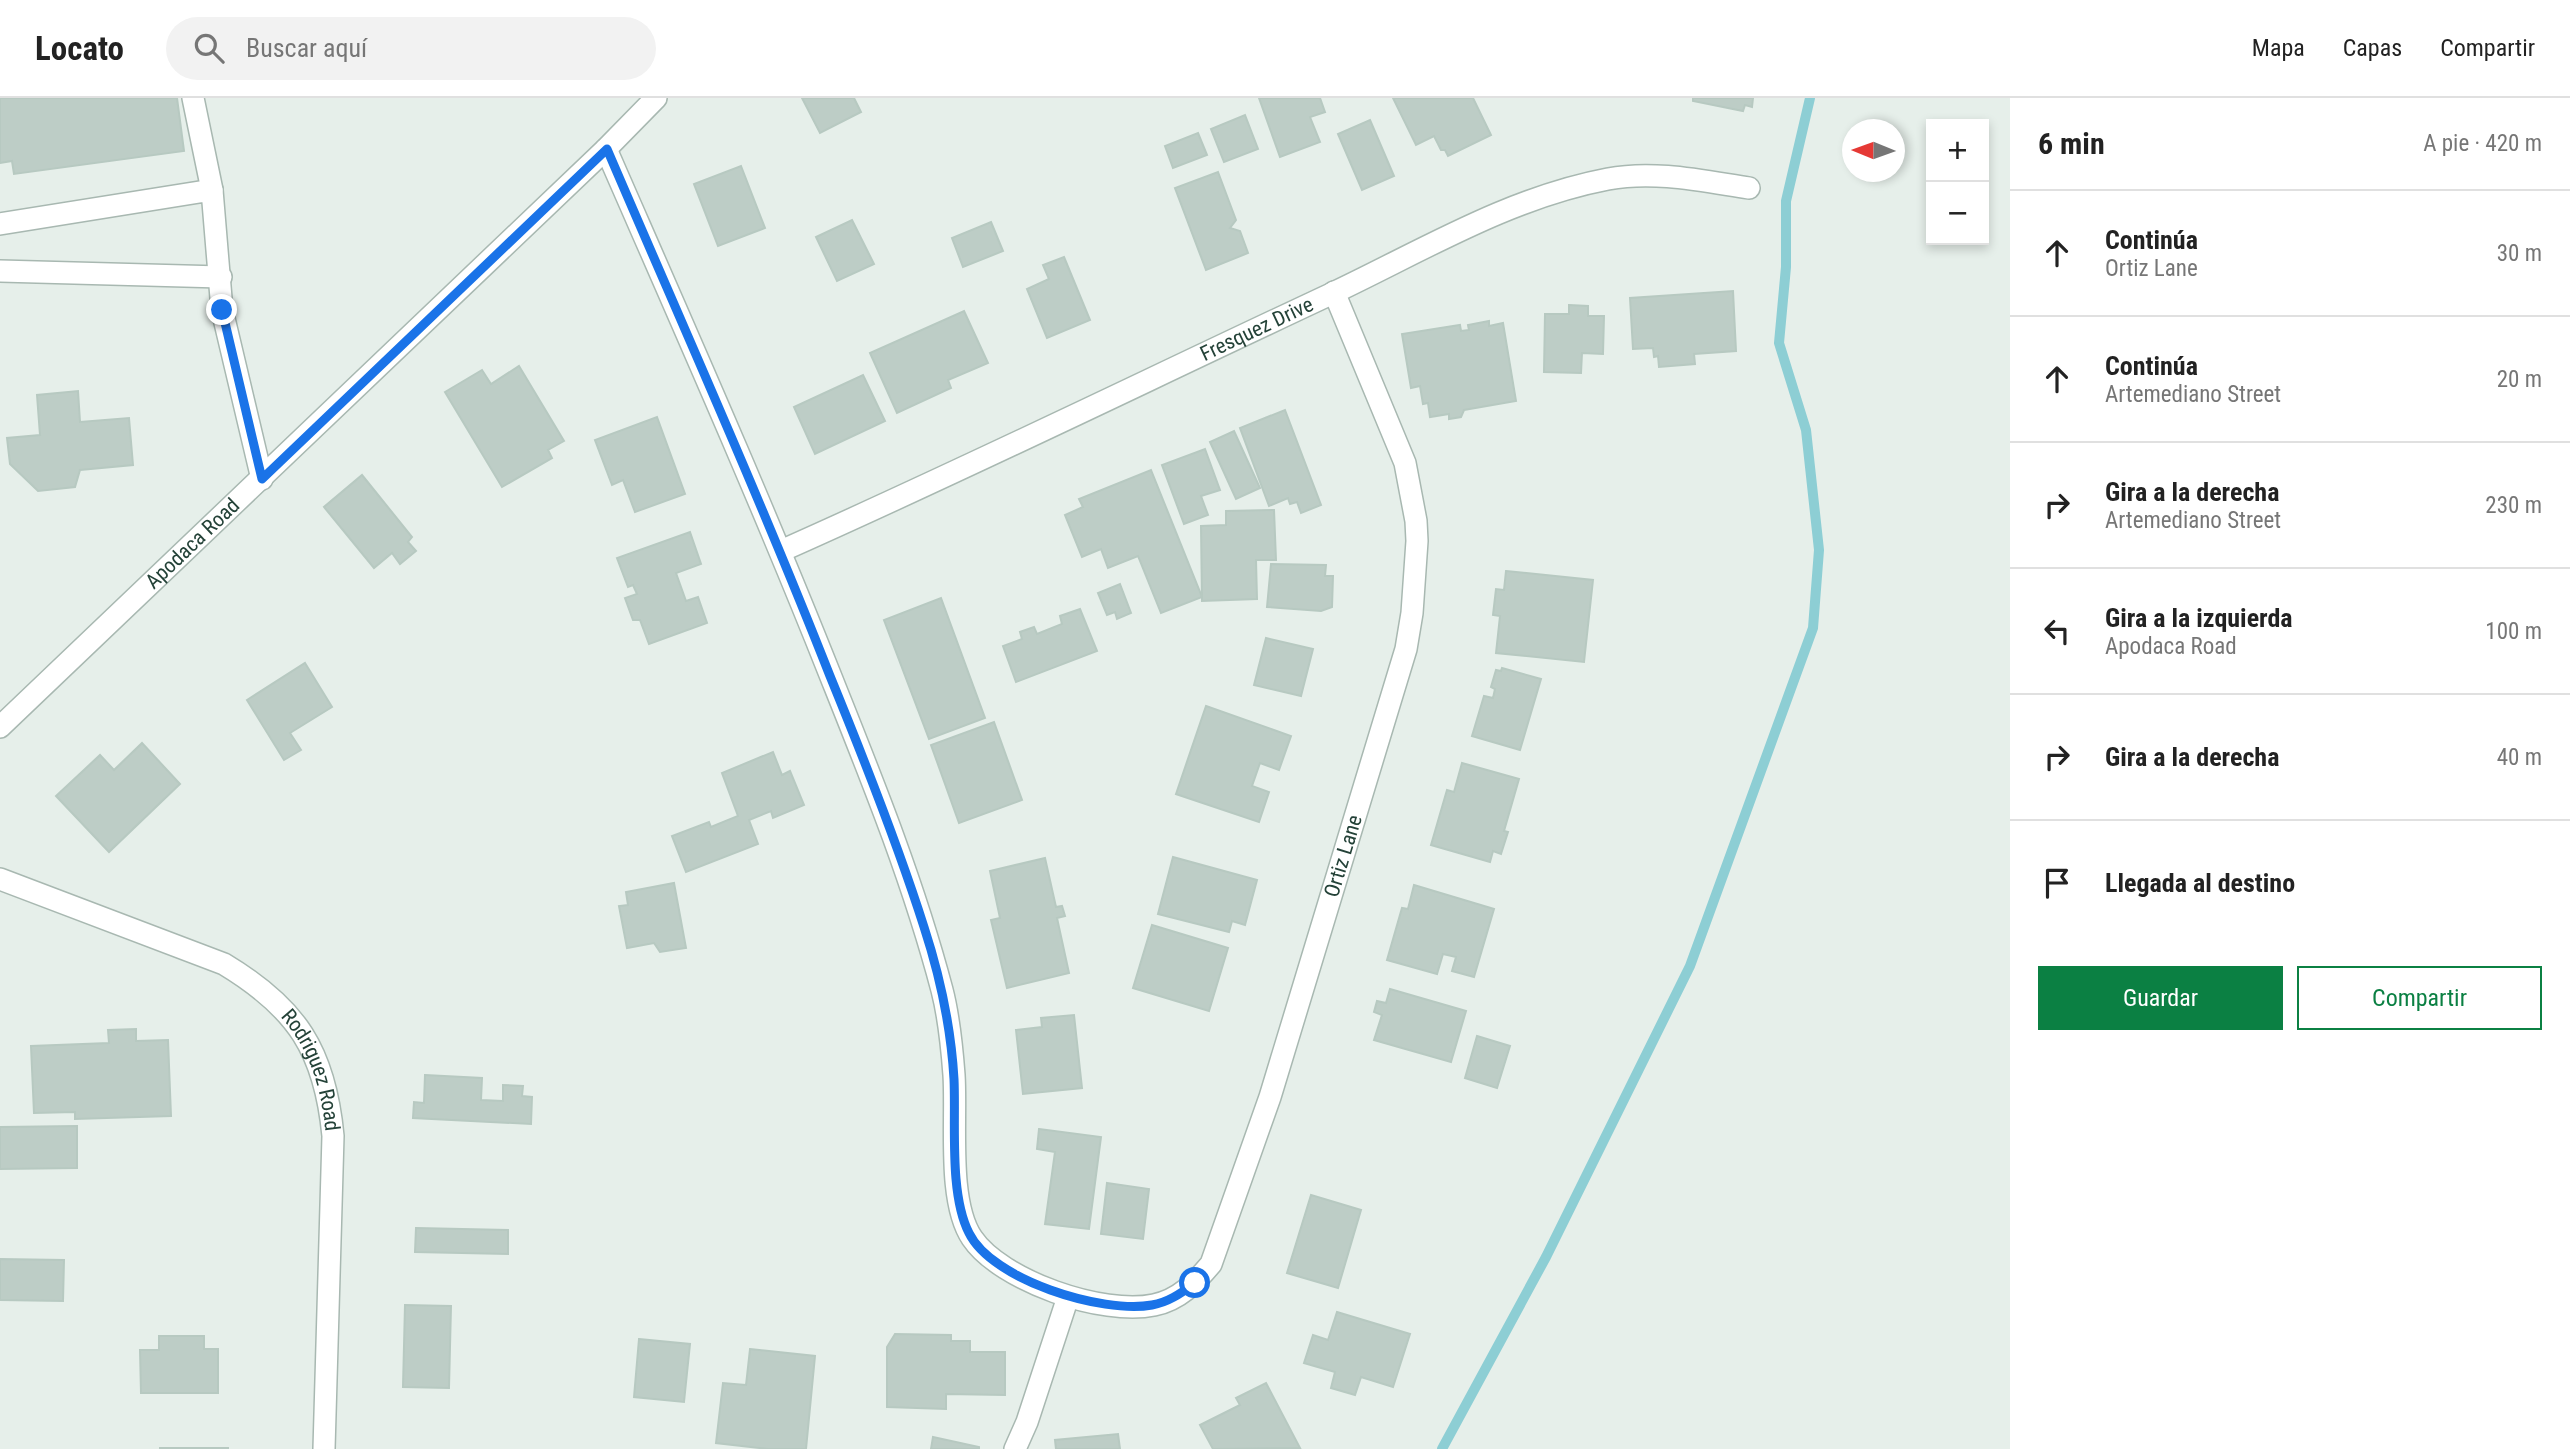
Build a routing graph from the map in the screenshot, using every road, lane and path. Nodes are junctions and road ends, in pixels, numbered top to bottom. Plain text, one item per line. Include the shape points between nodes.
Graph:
1 (192, 98) edge
2 (656, 98) edge
3 (607, 149) junction
4 (1749, 188) dead end
5 (212, 190) junction
6 (0, 224) edge
7 (0, 271) edge
8 (220, 277) junction
9 (1334, 292) junction
10 (262, 479) junction
11 (781, 551) junction
12 (0, 727) edge
13 (0, 879) edge
14 (1068, 1297) junction
15 (324, 1449) edge
16 (1015, 1449) edge

1 - 5 street
2 - 3 street, Apodaca Road
3 - 10 street, Apodaca Road
3 - 11 street, Ortiz Lane
4 - 9 street, Fresquez Drive via 1630,176 1552,192 1458,229
5 - 6 street
5 - 8 street
7 - 8 street
8 - 10 street via 222,310
9 - 11 street, Fresquez Drive via 926,487
9 - 14 street, Ortiz Lane via 1405,463 1417,541 1406,649 1270,1097 1211,1264 1175,1298 1156,1305
10 - 12 street, Apodaca Road
11 - 14 street, Ortiz Lane via 899,848 937,970 954,1076 956,1175 968,1233 981,1251 1014,1274
13 - 15 street, Rodriguez Road via 225,964 285,1009 312,1050 326,1089 333,1136
14 - 16 street

